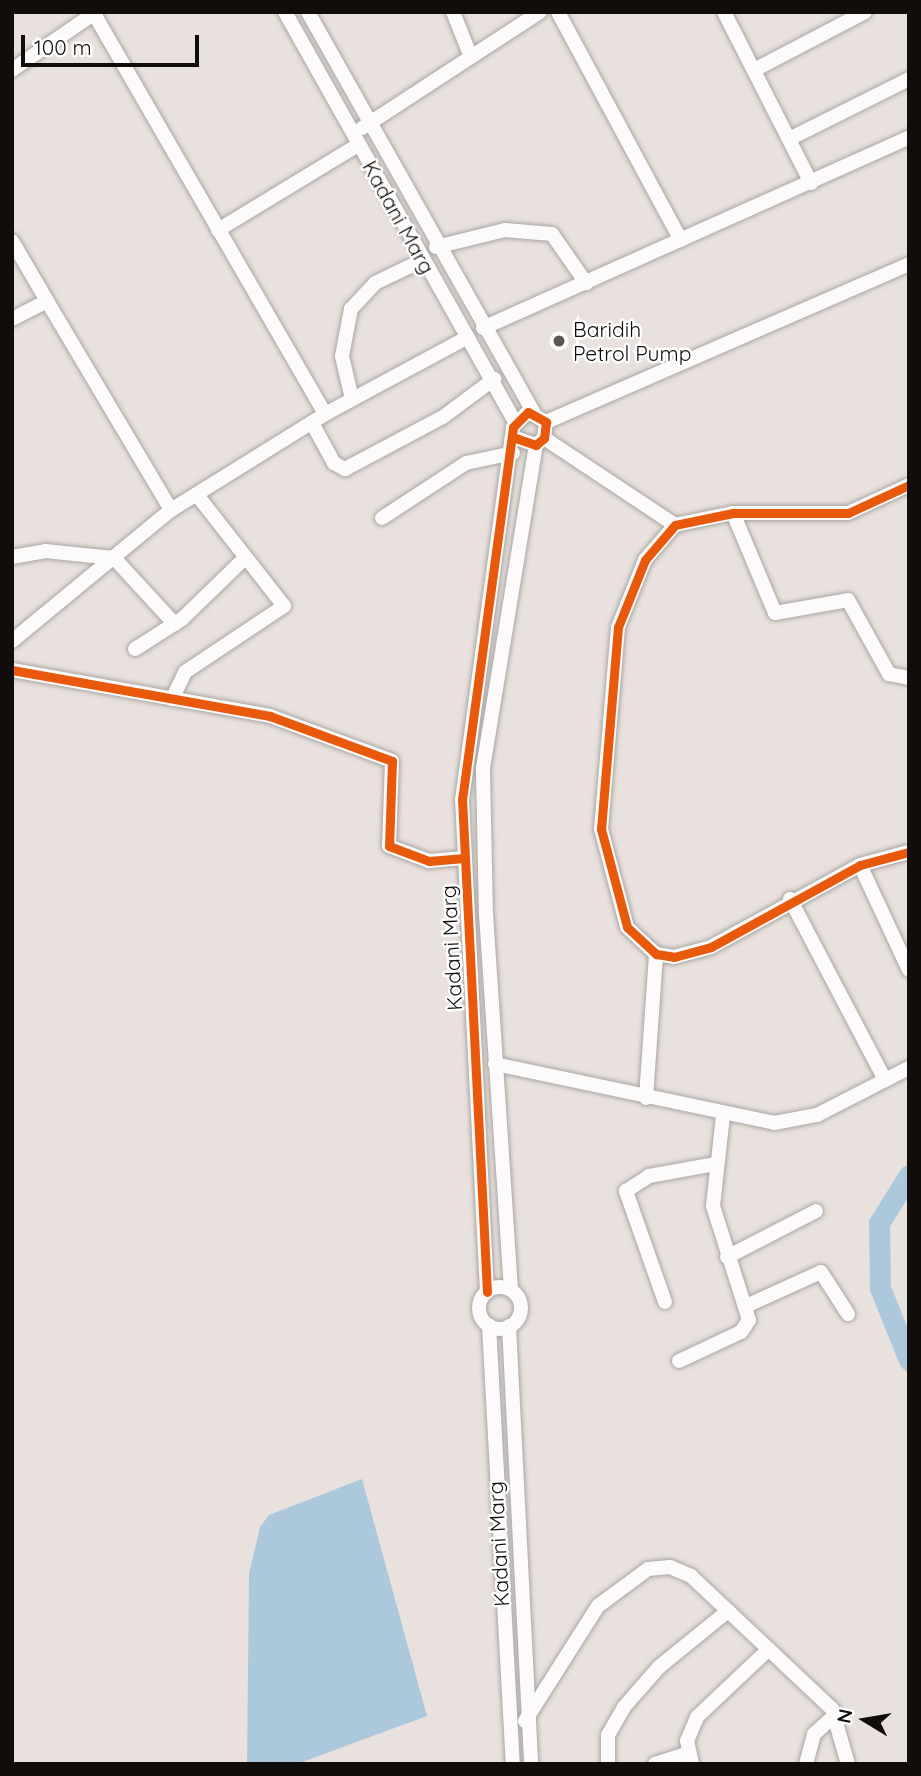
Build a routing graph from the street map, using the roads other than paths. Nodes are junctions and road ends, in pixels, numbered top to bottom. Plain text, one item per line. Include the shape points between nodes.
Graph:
1 (285, 12) edge
2 (307, 12) edge
3 (453, 12) edge
4 (540, 12) edge
5 (558, 12) edge
6 (724, 12) edge
7 (866, 12) edge
8 (94, 13) edge
9 (471, 57) junction
10 (756, 69) junction
11 (12, 70) edge
12 (909, 79) edge
13 (369, 124) junction
14 (909, 137) edge
15 (791, 138) junction
16 (355, 140) junction
17 (811, 183) junction
18 (218, 230) junction
19 (681, 240) junction
20 (12, 241) edge
21 (436, 247) junction
22 (423, 260) junction
23 (908, 265) edge
24 (586, 283) junction
25 (47, 300) junction
26 (12, 319) edge
27 (483, 328) junction
28 (468, 337) junction
29 (494, 379) junction
30 (352, 399) junction
31 (533, 412) junction
32 (319, 418) junction
33 (514, 422) junction
34 (546, 422) junction
35 (516, 438) junction
36 (540, 442) junction
37 (513, 453) junction
38 (909, 485) edge
39 (197, 495) junction
40 (171, 510) junction
41 (733, 513) junction
42 (382, 518) dead end
43 (675, 525) junction
44 (12, 558) edge
45 (114, 558) junction
46 (245, 558) junction
47 (175, 624) junction
48 (12, 641) edge
49 (135, 649) dead end
50 (12, 670) edge
51 (909, 678) edge
52 (172, 699) junction
53 (909, 852) edge
54 (464, 858) junction
55 (860, 864) junction
56 (790, 899) junction
57 (656, 954) junction
58 (909, 970) edge
59 (495, 1065) junction
60 (909, 1068) edge
61 (885, 1080) junction
62 (646, 1098) junction
63 (723, 1116) junction
64 (715, 1164) junction
65 (817, 1211) dead end
66 (727, 1257) junction
67 (511, 1290) junction
68 (487, 1292) junction
69 (665, 1302) dead end
70 (746, 1307) junction
71 (848, 1314) dead end
72 (489, 1325) junction
73 (509, 1326) junction
74 (679, 1360) dead end
75 (728, 1611) junction
76 (769, 1649) junction
77 (836, 1714) junction
78 (525, 1721) junction
79 (691, 1758) edge
80 (513, 1764) edge
81 (531, 1764) edge
82 (608, 1764) edge
83 (655, 1764) edge
84 (806, 1764) edge
85 (848, 1764) edge

1 - 16 street, Kadani Marg
2 - 13 street, Kadani Marg
3 - 9 street
4 - 9 street
5 - 19 street
6 - 10 street
7 - 10 street
8 - 11 street
8 - 18 street
9 - 13 street
10 - 15 street
12 - 15 street
13 - 16 street
13 - 21 street, Kadani Marg
14 - 17 street
15 - 17 street
16 - 18 street
16 - 22 street, Kadani Marg
17 - 19 street
18 - 32 street
19 - 24 street
20 - 25 street
21 - 24 street via 505,230 552,234
21 - 27 street, Kadani Marg
22 - 28 street, Kadani Marg
22 - 30 street via 375,283 351,309 342,356
23 - 34 street
24 - 27 street
25 - 26 street
25 - 40 street
27 - 31 street, Kadani Marg
28 - 29 street, Kadani Marg
28 - 30 street
29 - 32 street via 443,417 345,469 334,463
29 - 33 street, Kadani Marg
30 - 32 street
31 - 33 street
31 - 34 street
32 - 39 street
33 - 35 street, Kadani Marg
34 - 36 street, Kadani Marg
35 - 36 street
35 - 37 street, Kadani Marg
36 - 43 street
36 - 59 street, Kadani Marg via 483,768
37 - 42 street via 466,463
37 - 54 street, Kadani Marg via 464,748
38 - 41 street via 848,513
39 - 40 street
39 - 46 street
40 - 45 street
41 - 43 street
41 - 51 street via 775,613 848,600 889,674
43 - 57 street via 645,560 618,627 601,809 603,851 620,909 627,927
44 - 45 street via 45,551
45 - 47 street
45 - 48 street
46 - 47 street
46 - 52 street via 284,606 185,672
47 - 49 street
50 - 52 street
52 - 54 street via 270,716 392,761 389,846 429,861
53 - 55 street
54 - 68 street, Kadani Marg
55 - 56 street
55 - 58 street
56 - 57 street via 692,955
56 - 61 street
57 - 62 street
59 - 62 street
59 - 67 street, Kadani Marg
60 - 61 street
61 - 63 street via 799,1121
62 - 63 street
63 - 64 street
64 - 66 street via 713,1206
64 - 69 street via 649,1175 626,1191
65 - 66 street
66 - 70 street
67 - 68 street
67 - 73 street via 521,1312
68 - 72 street via 480,1311
70 - 71 street via 821,1272
70 - 74 street via 750,1320 741,1332
72 - 73 street
72 - 80 street, Kadani Marg
73 - 78 street, Kadani Marg
75 - 76 street
75 - 78 street via 682,1570 648,1569 598,1606
75 - 82 street via 624,1706 608,1735
76 - 77 street
76 - 79 street via 697,1717 689,1732
77 - 84 street via 814,1734
77 - 85 street
78 - 81 street, Kadani Marg
79 - 83 street

